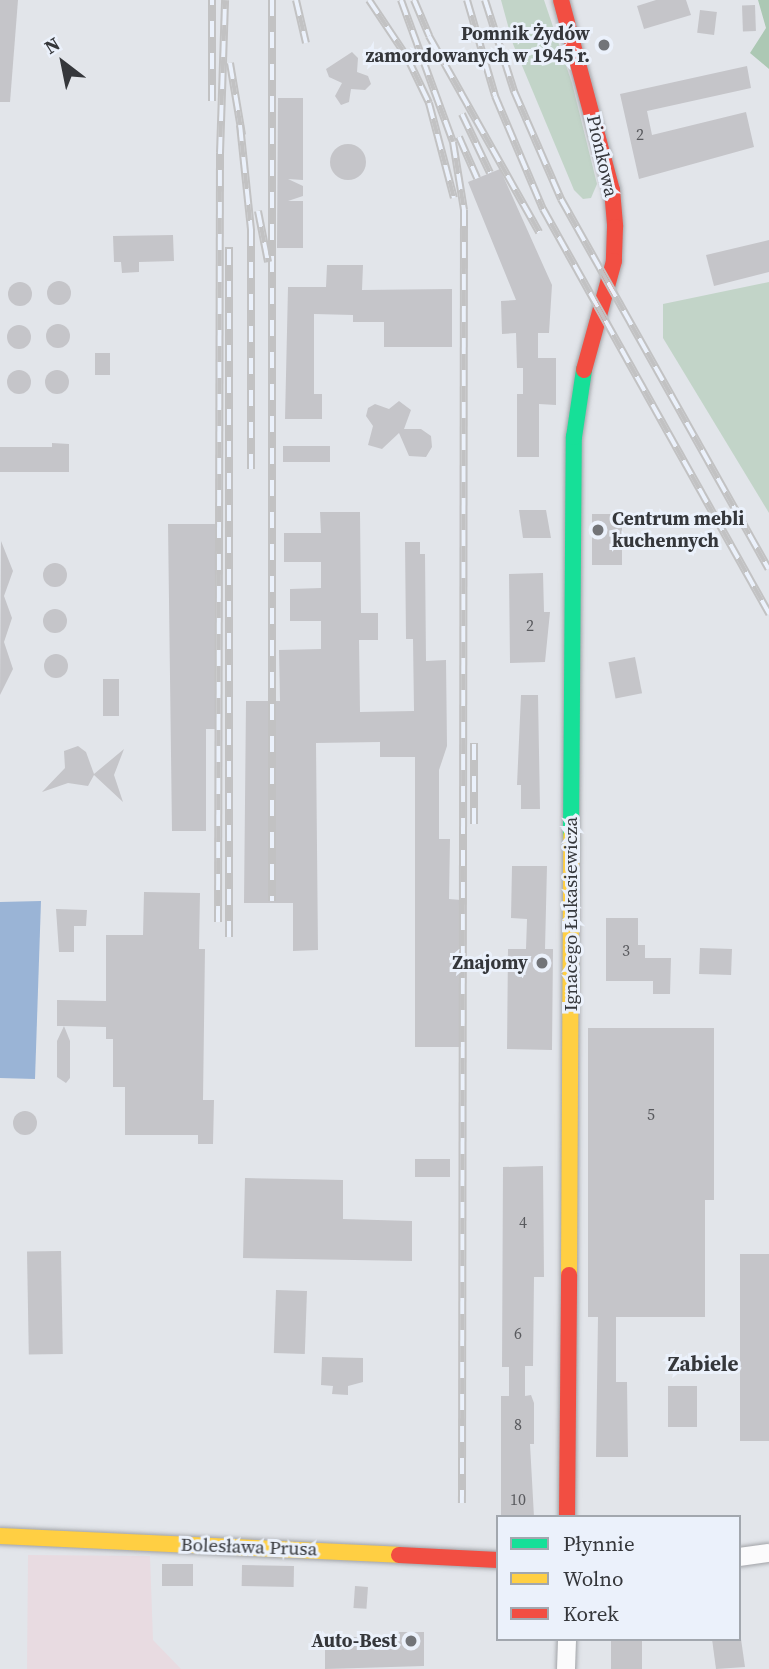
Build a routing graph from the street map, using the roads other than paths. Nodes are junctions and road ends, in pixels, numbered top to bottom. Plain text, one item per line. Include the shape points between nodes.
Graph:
1 (561, 0) edge
2 (600, 315) joint
3 (567, 1515) edge
4 (0, 1536) edge
5 (769, 1553) edge
6 (741, 1557) edge
7 (496, 1560) edge
8 (567, 1641) edge
9 (566, 1669) edge

1 - 2 street, Pionkowa via 612,190 614,261
2 - 3 street, Ignacego Łukasiewicza via 585,364 574,437
4 - 7 street, Bolesława Prusa
5 - 6 street
8 - 9 street

